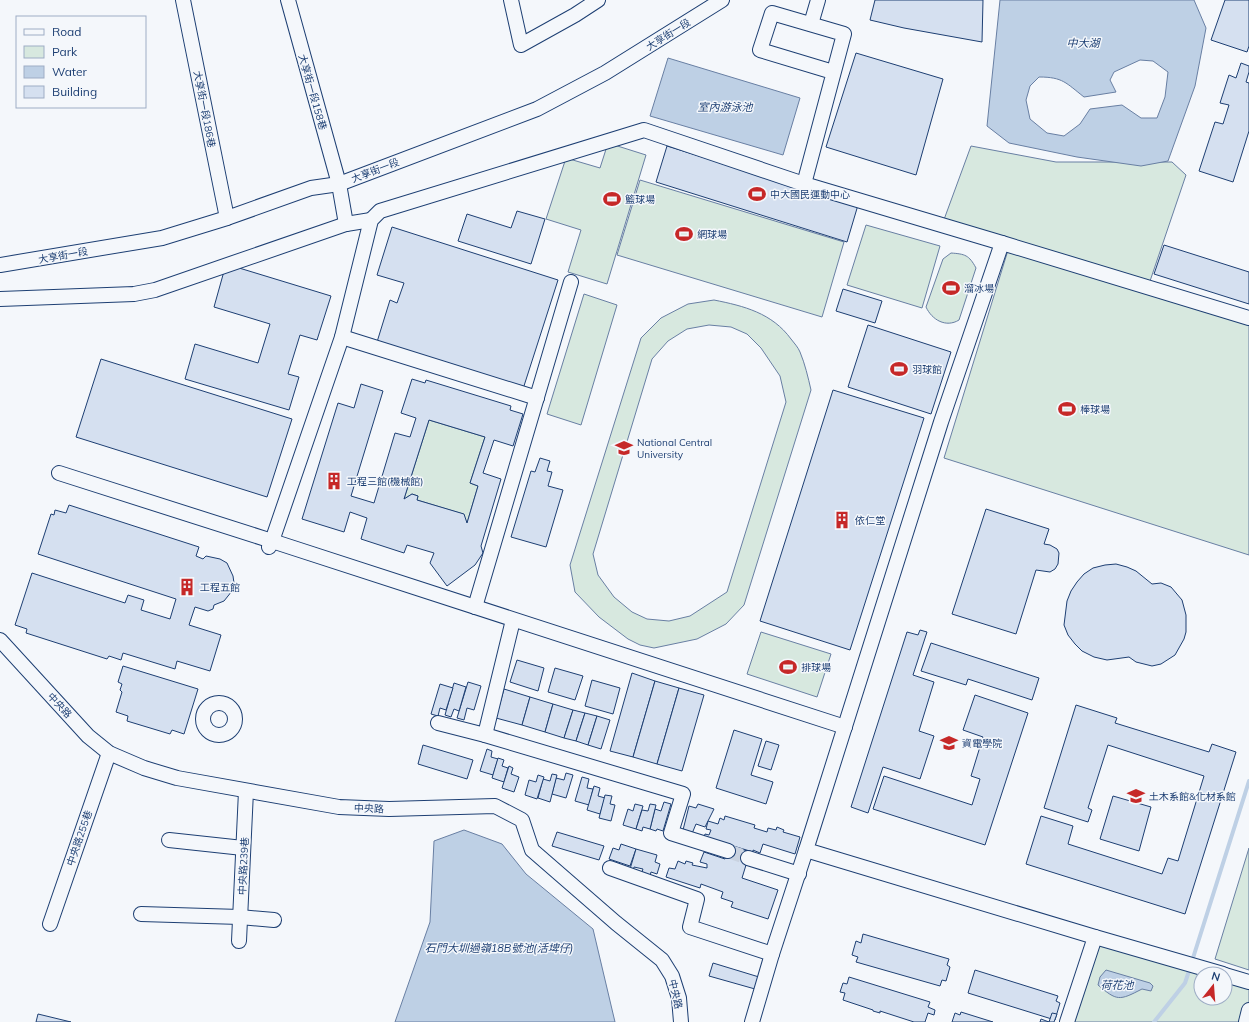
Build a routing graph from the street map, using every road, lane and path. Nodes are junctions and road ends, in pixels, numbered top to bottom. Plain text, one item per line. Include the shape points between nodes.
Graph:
1 (183, 0) edge
2 (288, 0) edge
3 (511, 0) edge
4 (598, 0) edge
5 (722, 0) edge
6 (818, 0) edge
7 (811, 24) junction
8 (833, 72) junction
9 (338, 184) junction
10 (804, 184) junction
11 (227, 218) junction
12 (372, 220) junction
13 (346, 224) junction
14 (1002, 243) junction
15 (0, 265) edge
16 (571, 282) dead end
17 (0, 299) edge
18 (1249, 318) edge
19 (342, 337) junction
20 (536, 398) junction
21 (59, 473) dead end
22 (270, 544) junction
23 (475, 607) junction
24 (513, 620) junction
25 (0, 640) edge
26 (438, 723) dead end
27 (846, 726) junction
28 (485, 735) junction
29 (109, 753) junction
30 (246, 791) junction
31 (169, 840) dead end
32 (243, 848) junction
33 (806, 850) junction
34 (728, 851) tunnel mouth
35 (748, 858) tunnel mouth
36 (610, 868) dead end
37 (799, 874) junction
38 (141, 914) dead end
39 (240, 917) junction
40 (274, 920) dead end
41 (50, 924) dead end
42 (1095, 937) junction
43 (239, 941) dead end
44 (772, 954) junction
45 (1196, 966) edge
46 (1233, 977) edge
47 (1249, 982) edge
48 (1249, 1010) edge
49 (681, 1022) edge
50 (752, 1022) edge
51 (1067, 1022) edge
52 (1246, 1022) edge

1 - 11 street, 大享街一段186巷
2 - 9 street, 大享街一段158巷
3 - 4 street via 521,45
5 - 9 street, 大享街一段 via 605,73 537,109
6 - 7 street
7 - 8 street via 844,34
7 - 8 street via 772,13 760,50
8 - 10 street
9 - 11 street, 大享街一段 via 311,188
9 - 13 street, 大享街一段158巷
10 - 12 street via 644,130 380,211
10 - 14 street
11 - 15 street, 大享街一段 via 162,238
12 - 13 street
12 - 19 street
13 - 17 street via 155,290 134,294
14 - 18 street
14 - 27 street via 941,422
16 - 20 street
19 - 20 street
19 - 22 street
20 - 23 street
21 - 22 street
22 - 23 street
23 - 24 street
24 - 27 street
24 - 28 street
25 - 29 street, 中央路 via 88,736
26 - 28 street
27 - 33 street
28 - 34 street via 683,794 671,833
29 - 30 street, 中央路 via 144,768 178,778
29 - 41 street, 中央路255巷
30 - 32 street, 中央路239巷
30 - 49 street, 中央路 via 339,807 389,809 495,806 522,820 532,850 662,960 672,976 679,998
31 - 32 street
32 - 39 street, 中央路239巷
33 - 37 street
33 - 42 street
35 - 37 street
36 - 44 street via 697,899 690,927
37 - 44 street
38 - 39 street
39 - 40 street
39 - 43 street, 中央路239巷
42 - 45 street
42 - 51 street
44 - 50 street
46 - 47 street
48 - 52 street

